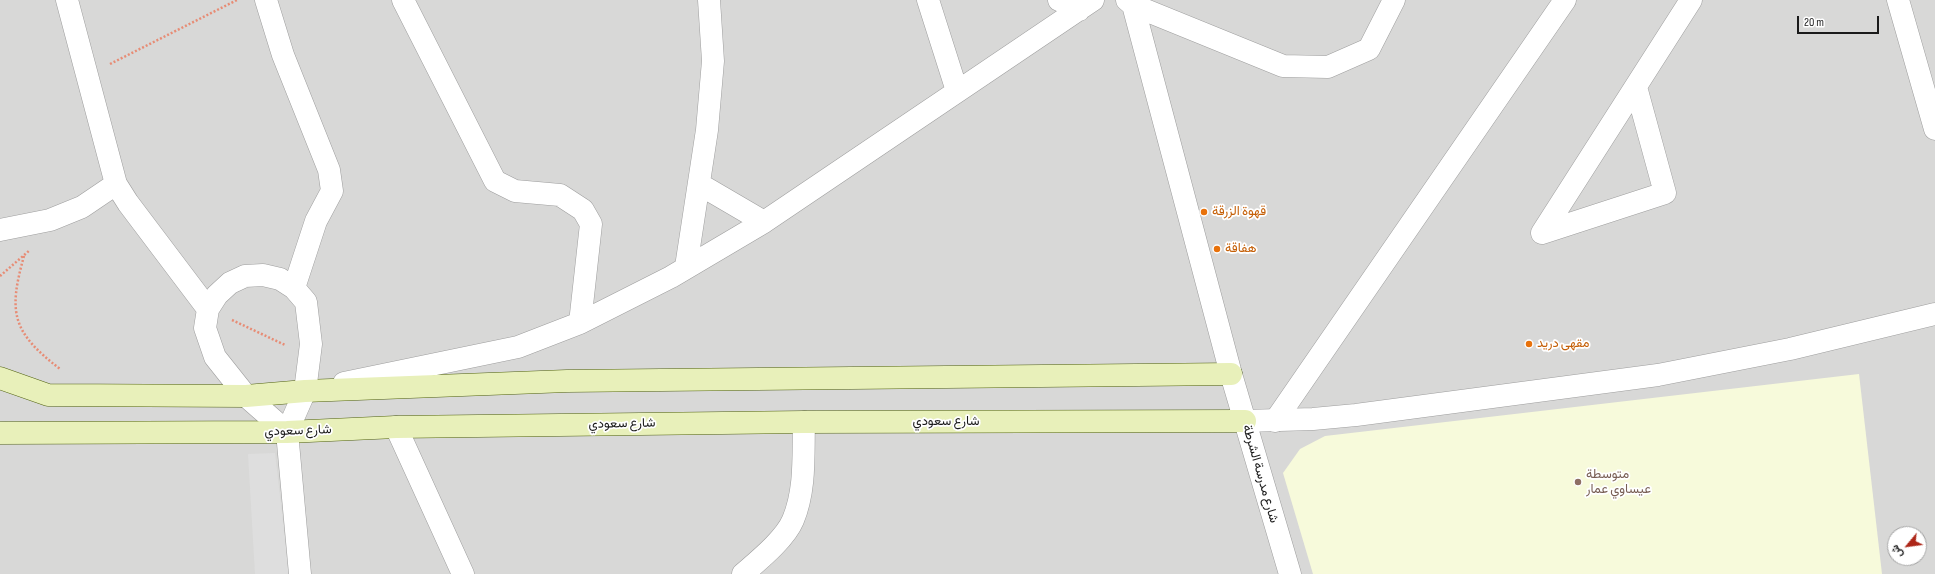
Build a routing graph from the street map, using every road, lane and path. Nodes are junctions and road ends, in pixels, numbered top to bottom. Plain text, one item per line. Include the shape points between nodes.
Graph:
1 (67, 0) edge
2 (237, 0) edge
3 (266, 0) edge
4 (403, 0) edge
5 (709, 0) edge
6 (928, 0) edge
7 (1059, 0) edge
8 (1394, 0) edge
9 (1565, 0) edge
10 (1691, 0) edge
11 (1898, 0) edge
12 (1130, 2) edge
13 (1086, 5) edge
14 (87, 76) junction
15 (1636, 87) junction
16 (957, 91) junction
17 (1935, 129) edge
18 (116, 184) junction
19 (699, 184) junction
20 (764, 222) junction
21 (0, 230) edge
22 (24, 256) dead end
23 (686, 267) junction
24 (294, 288) junction
25 (208, 309) junction
26 (1935, 314) edge
27 (580, 323) junction
28 (309, 357) junction
29 (66, 372) dead end
30 (1231, 374) junction
31 (0, 378) edge
32 (305, 391) junction
33 (246, 396) junction
34 (1245, 421) junction
35 (1275, 421) junction
36 (804, 422) junction
37 (396, 427) junction
38 (287, 432) junction
39 (0, 433) edge
40 (300, 574) edge
41 (463, 574) edge
42 (743, 574) edge
43 (1290, 574) edge

1 - 14 street
2 - 14 path
3 - 24 street via 283,55 329,170 332,191 316,221
4 - 27 street via 495,181 515,191 560,195 583,210 591,224
5 - 19 street via 713,61
6 - 16 street
7 - 13 street
8 - 12 street via 1369,49 1328,67 1283,66
9 - 35 street
10 - 15 street
11 - 17 street
12 - 30 street, شارع مدرسة الشرطة
13 - 16 street
14 - 18 street
15 - 15 street via 1631,93 1542,233 1665,193
16 - 20 street
18 - 21 street via 82,207 50,220
18 - 25 street
19 - 20 street
19 - 23 street
20 - 23 street
22 - 29 path via 15,286 14,310 23,332 40,353
23 - 27 street
24 - 25 street via 280,279 263,275 245,276 230,283 221,291
24 - 28 street via 306,302 311,344
25 - 28 path
25 - 33 street via 205,328 215,357
26 - 35 street via 1790,349 1658,375 1356,415
27 - 32 street via 518,347
28 - 32 street
30 - 32 main road via 567,380
30 - 34 street, شارع مدرسة الشرطة
31 - 33 main road via 48,395
32 - 33 main road
32 - 38 street
33 - 38 street
34 - 35 street
34 - 36 main road, شارع سعودي
34 - 43 street, شارع مدرسة الشرطة
36 - 37 main road, شارع سعودي
36 - 42 street via 803,485 793,520 771,550
37 - 38 main road, شارع سعودي
37 - 41 street
38 - 39 main road, شارع سعودي
38 - 40 street

